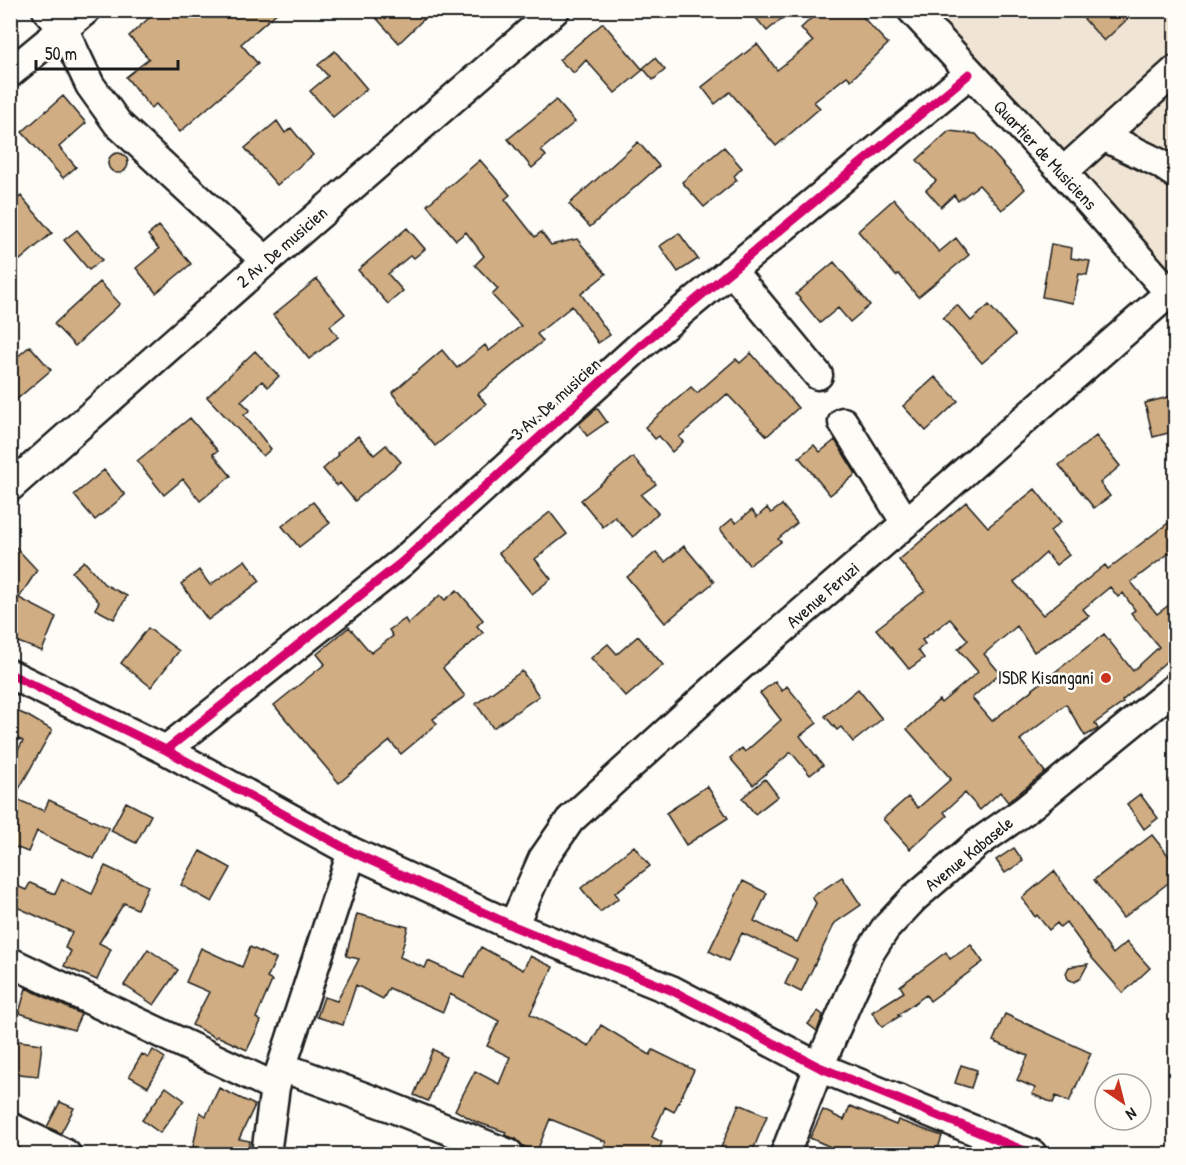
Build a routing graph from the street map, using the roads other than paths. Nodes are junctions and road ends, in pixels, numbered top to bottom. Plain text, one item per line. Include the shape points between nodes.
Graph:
1 (86, 10) edge
2 (555, 10) edge
3 (929, 16) edge
4 (55, 20) edge
5 (1176, 70) edge
6 (10, 73) edge
7 (969, 74) junction
8 (1103, 136) junction
9 (1063, 172) junction
10 (1176, 174) edge
11 (266, 261) junction
12 (731, 270) junction
13 (1172, 296) edge
14 (818, 375) dead end
15 (843, 422) dead end
16 (10, 487) edge
17 (906, 523) junction
18 (10, 674) edge
19 (1176, 687) edge
20 (166, 750) junction
21 (352, 852) junction
22 (513, 926) junction
23 (10, 962) edge
24 (819, 1067) junction
25 (278, 1077) junction
26 (10, 1127) edge
27 (66, 1155) edge
28 (266, 1155) edge
29 (509, 1155) edge
30 (785, 1155) edge
31 (1032, 1155) edge

1 - 4 street
2 - 11 street, 2 Av. De musicien
3 - 7 street, Quartier de Musiciens
4 - 6 street
4 - 11 street via 90,85 118,124
5 - 8 street
7 - 9 street, Quartier de Musiciens
7 - 12 street, 3 Av. De musicien
8 - 9 street
8 - 10 street
9 - 13 street, Quartier de Musiciens
11 - 16 street, 2 Av. De musicien
12 - 14 street
12 - 20 street, 3 Av. De musicien via 641,345 402,562
13 - 17 street, Avenue Feruzi
15 - 17 street
17 - 22 street, Avenue Feruzi via 570,820 543,858
18 - 20 street
19 - 24 street, Avenue Kabasele via 1024,811 978,843 892,921 870,952
20 - 21 street
21 - 22 street
21 - 25 street
22 - 24 street via 671,990
23 - 25 street
24 - 30 street, Avenue Kabasele
24 - 31 street
25 - 28 street
25 - 29 street via 388,1106
26 - 27 street

